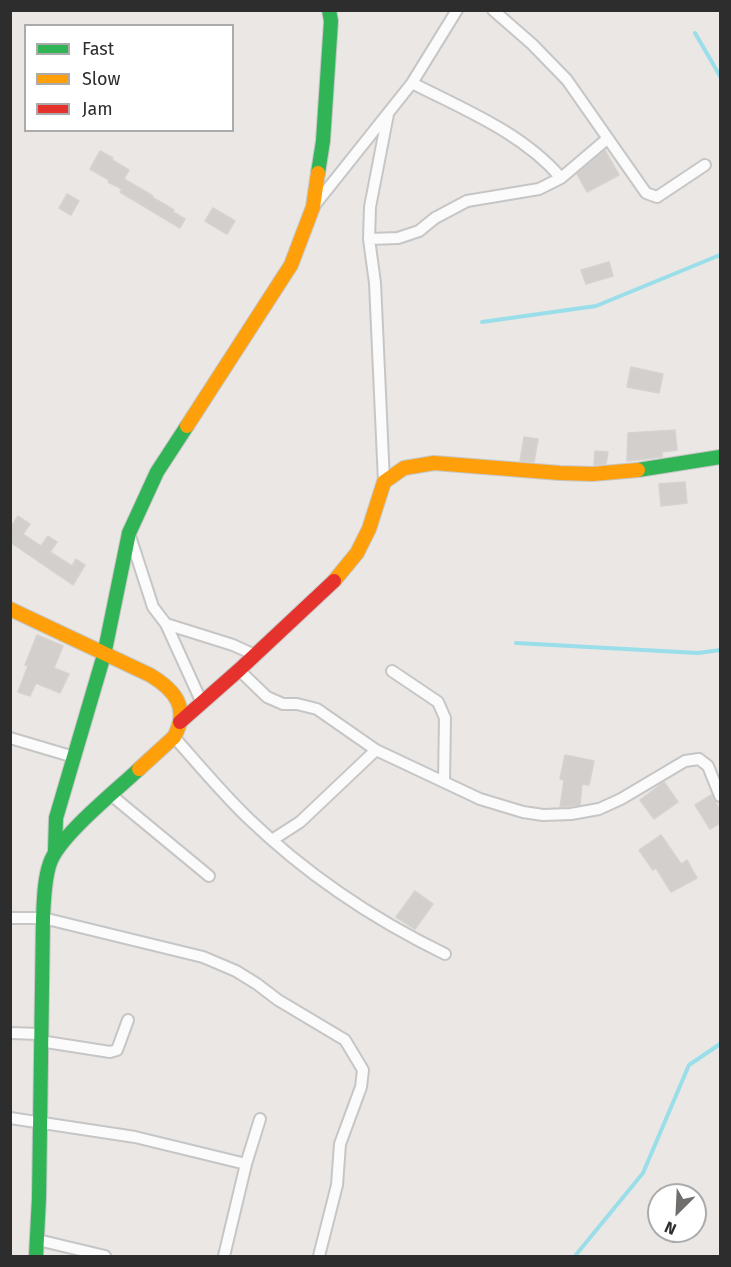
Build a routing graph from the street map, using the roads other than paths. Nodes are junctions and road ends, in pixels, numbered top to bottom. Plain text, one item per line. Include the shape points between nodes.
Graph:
1 (329, 10) edge
2 (457, 10) edge
3 (493, 10) edge
4 (412, 83) junction
5 (388, 114) junction
6 (607, 139) junction
7 (705, 165) dead end
8 (561, 177) junction
9 (313, 207) junction
10 (369, 239) junction
11 (720, 457) edge
12 (384, 482) junction
13 (129, 533) junction
14 (11, 608) edge
15 (166, 624) junction
16 (104, 655) junction
17 (255, 655) junction
18 (239, 670) junction
19 (392, 671) dead end
20 (202, 703) junction
21 (180, 722) junction
22 (174, 737) junction
23 (10, 738) edge
24 (376, 750) junction
25 (74, 757) junction
26 (444, 782) junction
27 (111, 795) junction
28 (720, 796) edge
29 (272, 840) junction
30 (56, 851) junction
31 (209, 876) dead end
32 (10, 918) edge
33 (43, 918) junction
34 (445, 954) dead end
35 (128, 1020) dead end
36 (10, 1033) edge
37 (40, 1038) junction
38 (10, 1118) edge
39 (260, 1119) dead end
40 (39, 1121) junction
41 (246, 1164) junction
42 (38, 1240) junction
43 (36, 1257) edge
44 (105, 1257) edge
45 (224, 1257) edge
46 (319, 1257) edge

1 - 9 street via 323,141
2 - 4 street
3 - 6 street via 567,80
4 - 5 street
4 - 8 street via 506,134
5 - 9 street
5 - 10 street via 370,207
6 - 7 street via 646,193 657,197
6 - 8 street
8 - 10 street via 540,189 467,201 419,231 398,238
9 - 13 street via 291,265 156,472
10 - 12 street via 375,283
11 - 12 street via 592,474 434,463 404,468
12 - 17 street via 357,553 334,581
13 - 15 street via 146,590
13 - 16 street
14 - 16 street
15 - 17 street
15 - 20 street
16 - 21 street via 148,674 172,691 178,700
16 - 25 street
17 - 18 street
18 - 20 street
18 - 24 street via 267,698 317,709
19 - 26 street via 438,702 446,718
20 - 21 street
21 - 22 street
22 - 27 street
22 - 29 street
23 - 25 street
24 - 26 street
24 - 29 street via 300,822
25 - 30 street via 56,818
26 - 28 street via 480,799 523,812 571,814 606,806 685,761 699,759 708,766
27 - 30 street
27 - 31 street
29 - 34 street via 360,907
30 - 33 street via 46,880
32 - 33 street
33 - 37 street
33 - 46 street via 203,957 236,971 345,1040 363,1070 362,1087 340,1144 337,1185
35 - 37 street via 120,1045 110,1052
36 - 37 street
37 - 40 street
38 - 40 street
39 - 41 street
40 - 41 street via 135,1137
40 - 42 street
41 - 45 street
42 - 43 street
42 - 44 street

